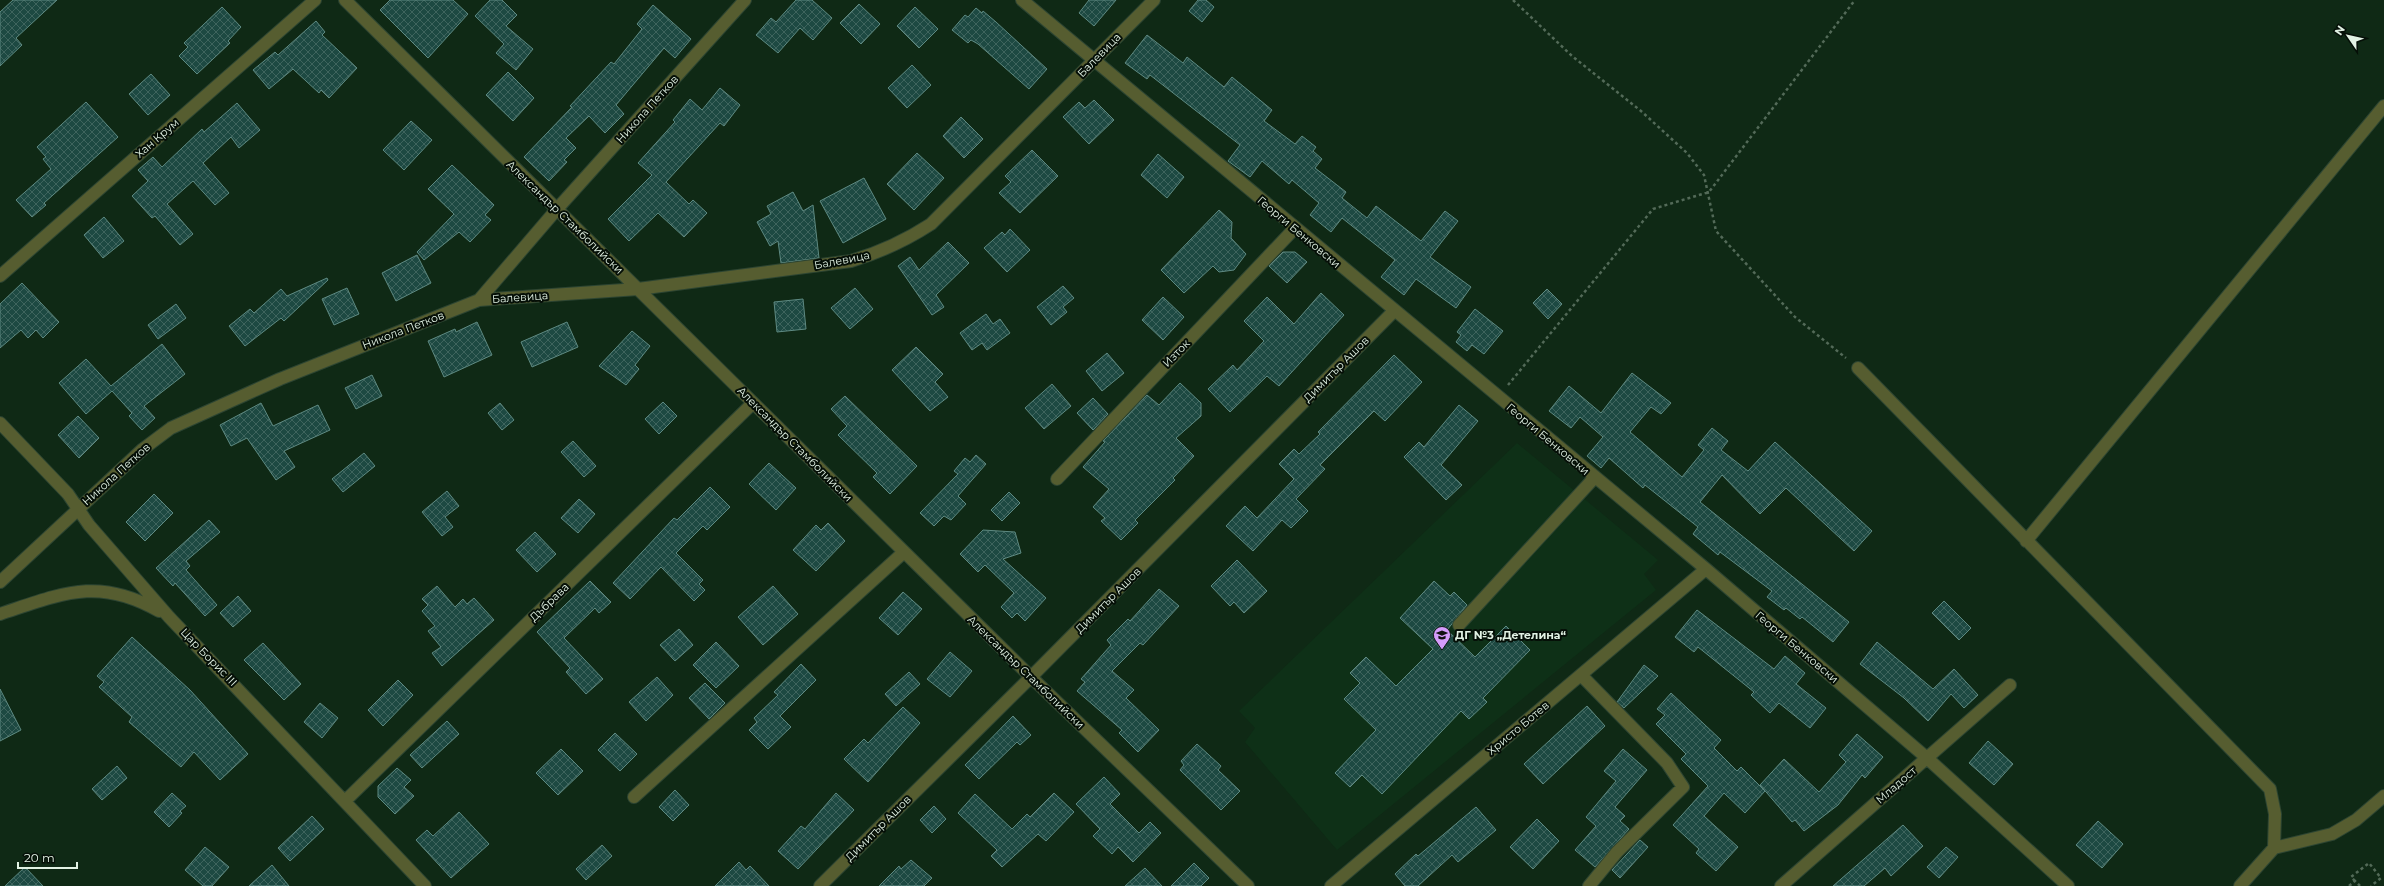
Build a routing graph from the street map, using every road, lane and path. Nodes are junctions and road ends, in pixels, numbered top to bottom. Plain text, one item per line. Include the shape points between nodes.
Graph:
1 (315, 0) edge
2 (345, 0) edge
3 (745, 0) edge
4 (1022, 0) edge
5 (1154, 0) edge
6 (1513, 0) edge
7 (1855, 0) edge
8 (1094, 61) junction
9 (2384, 106) edge
10 (1709, 192) junction
11 (557, 209) junction
12 (1295, 228) junction
13 (0, 276) edge
14 (638, 289) junction
15 (479, 300) junction
16 (1394, 311) junction
17 (1858, 368) joint
18 (1498, 397) junction
19 (753, 403) junction
20 (0, 423) edge
21 (1595, 478) junction
22 (1057, 479) dead end
23 (78, 508) junction
24 (2026, 541) junction
25 (904, 552) junction
26 (1706, 569) junction
27 (0, 582) edge
28 (0, 614) edge
29 (169, 617) junction
30 (1459, 626) dead end
31 (1581, 675) junction
32 (1031, 677) junction
33 (2010, 685) dead end
34 (1927, 758) junction
35 (2384, 796) edge
36 (634, 797) dead end
37 (345, 801) junction
38 (2274, 848) junction
39 (2355, 881) junction
40 (425, 886) edge
41 (820, 886) edge
42 (1248, 886) edge
43 (1331, 886) edge
44 (1589, 886) edge
45 (1781, 886) edge
46 (2068, 886) edge
47 (2240, 886) edge
48 (2349, 886) edge
49 (2360, 886) edge
50 (2371, 886) edge

1 - 13 street, Хан Крум
2 - 11 street, Александър Стамболийски
3 - 11 street, Никола Петков
4 - 8 street, Георги Бенковски
5 - 8 street, Балевица
6 - 10 path via 1572,56 1687,153 1704,175
7 - 10 path
8 - 12 street, Георги Бенковски
8 - 14 street, Балевица via 931,224 905,241 851,261
9 - 24 street
10 - 17 path via 1710,209 1716,231 1729,247 1762,279 1795,317
10 - 18 path via 1653,209
11 - 14 street, Александър Стамболийски
11 - 15 street, Никола Петков
12 - 16 street, Георги Бенковски
12 - 22 street, Изток
14 - 15 street, Балевица
14 - 19 street, Александър Стамболийски
15 - 23 street, Никола Петков via 280,379 171,428 143,448
16 - 18 street, Георги Бенковски
16 - 32 street, Димитър Ашов
17 - 24 street
18 - 21 street, Георги Бенковски
19 - 25 street, Александър Стамболийски
19 - 37 street, Дъбрава
20 - 23 street, Цар Борис III via 68,494
21 - 26 street, Георги Бенковски
21 - 30 street
23 - 27 street, Никола Петков
23 - 29 street, Цар Борис III via 89,525
24 - 38 street via 2270,789 2275,814
25 - 32 street, Александър Стамболийски
25 - 36 street
26 - 31 street, Христо Ботев
26 - 34 street, Георги Бенковски
28 - 29 street via 54,596 102,590 142,601
29 - 37 street, Цар Борис III
31 - 43 street, Христо Ботев
31 - 44 street via 1667,763 1683,787 1632,836
32 - 41 street, Димитър Ашов
32 - 42 street, Александър Стамболийски
33 - 34 street, Младост
34 - 45 street, Младост
34 - 46 street, Георги Бенковски
35 - 38 street via 2356,820 2332,834
37 - 40 street, Цар Борис III
38 - 47 street
39 - 48 path
39 - 49 path
39 - 50 path via 2351,877 2369,863 2381,878

